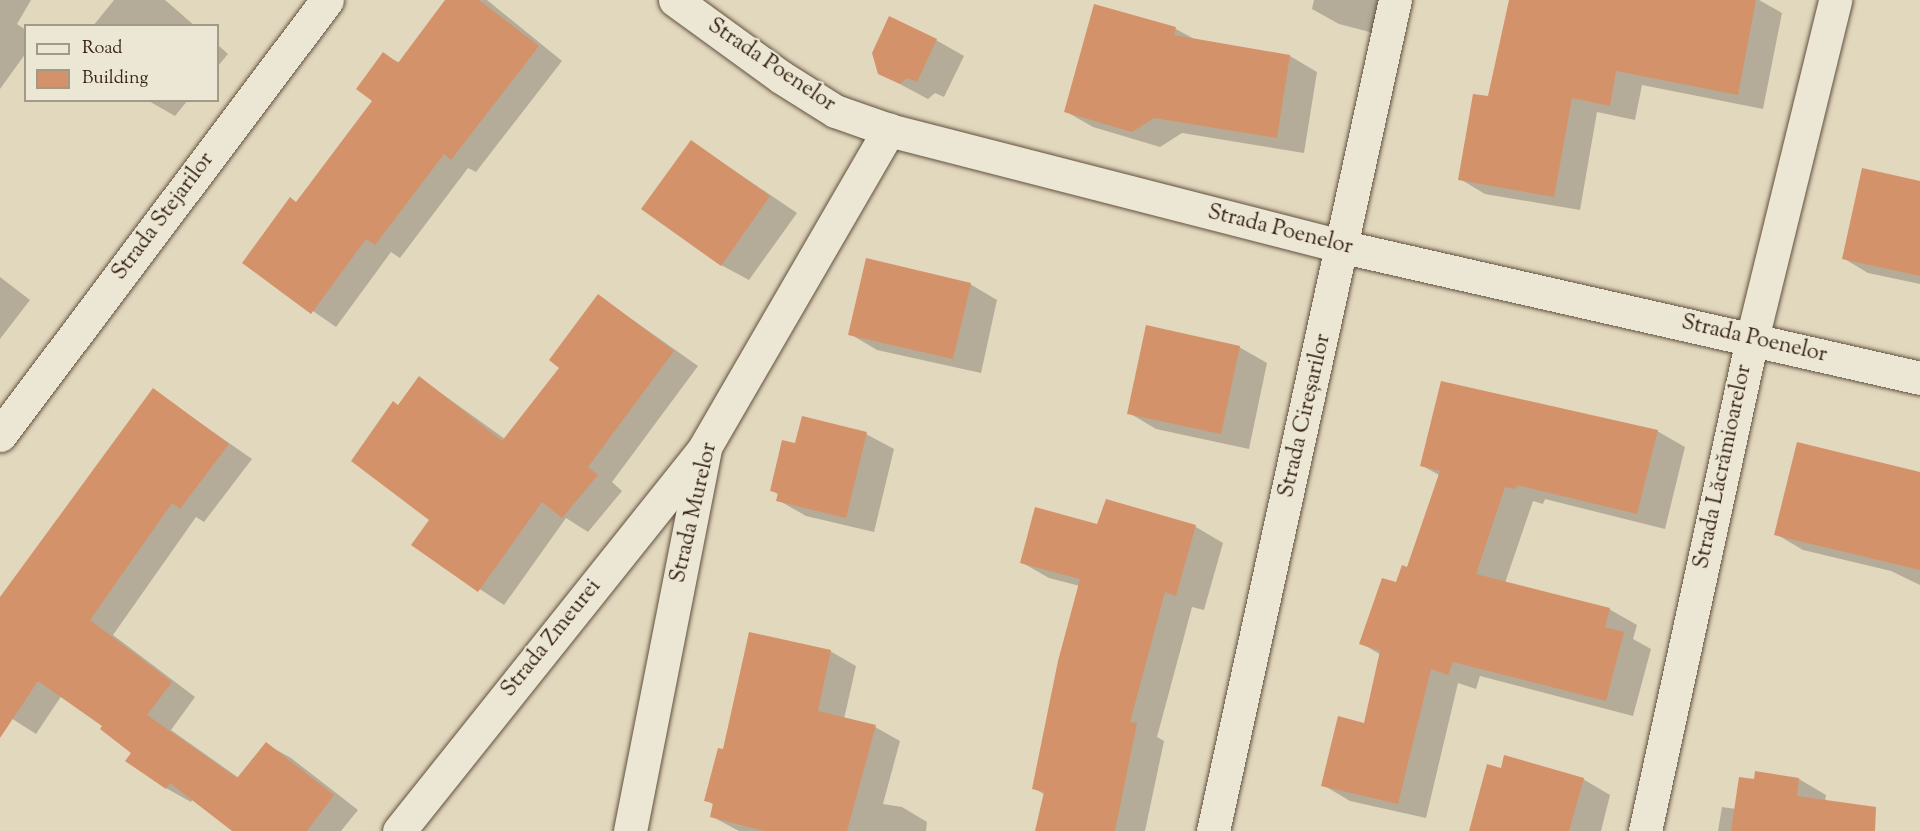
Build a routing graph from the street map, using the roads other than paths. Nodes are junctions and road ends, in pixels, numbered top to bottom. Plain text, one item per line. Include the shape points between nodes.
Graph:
1 (327, 0) edge
2 (675, 0) edge
3 (1395, 0) edge
4 (1835, 0) edge
5 (889, 130) junction
6 (1344, 247) junction
7 (1752, 339) junction
8 (1920, 378) edge
9 (0, 435) edge
10 (705, 447) junction
11 (399, 831) edge
12 (630, 831) edge
13 (1213, 831) edge
14 (1645, 831) edge

1 - 9 street, Strada Stejarilor
2 - 5 street, Strada Poenelor via 835,111
3 - 6 street, Strada Cireșarilor
4 - 7 street, Strada Lăcrămioarelor
5 - 6 street, Strada Poenelor
5 - 10 street, Strada Murelor
6 - 7 street, Strada Poenelor
6 - 13 street, Strada Cireșarilor
7 - 8 street, Strada Poenelor
7 - 14 street, Strada Lăcrămioarelor
10 - 11 street, Strada Zmeurei
10 - 12 street, Strada Murelor

